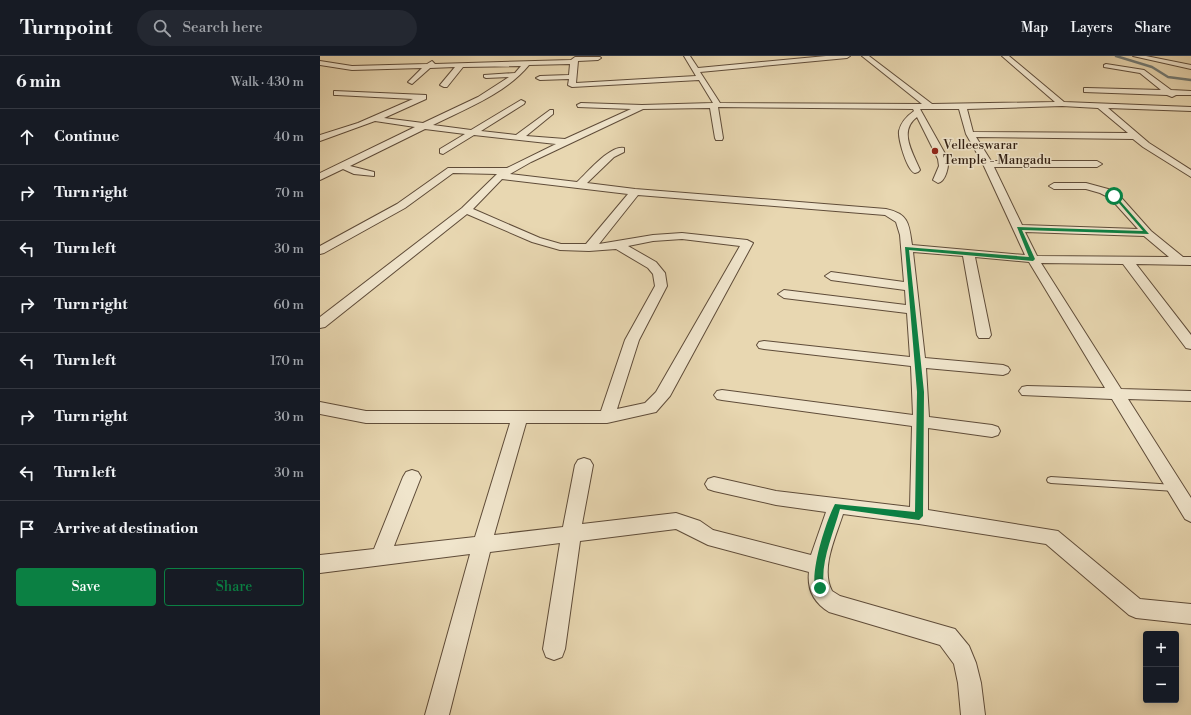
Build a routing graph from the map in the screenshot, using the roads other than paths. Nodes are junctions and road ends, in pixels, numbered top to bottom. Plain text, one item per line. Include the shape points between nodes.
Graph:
1 (438, 56) edge
2 (490, 56) edge
3 (687, 56) edge
4 (847, 56) edge
5 (865, 56) edge
6 (1005, 56) edge
7 (1136, 56) edge
8 (598, 58) dead end
9 (351, 59) dead end
10 (383, 59) dead end
11 (574, 59) edge
12 (320, 63) edge
13 (527, 63) junction
14 (495, 64) junction
15 (461, 65) junction
16 (484, 65) junction
17 (337, 66) junction
18 (429, 66) junction
19 (1106, 66) dead end
20 (1191, 67) edge
21 (366, 68) junction
22 (698, 74) junction
23 (518, 75) junction
24 (486, 76) junction
25 (572, 77) junction
26 (540, 78) dead end
27 (411, 79) dead end
28 (480, 82) dead end
29 (444, 84) dead end
30 (1087, 90) dead end
31 (1170, 92) junction
32 (337, 93) dead end
33 (1191, 93) edge
34 (521, 102) dead end
35 (1062, 104) junction
36 (580, 105) dead end
37 (716, 105) junction
38 (929, 106) junction
39 (1101, 106) junction
40 (642, 107) junction
41 (962, 107) junction
42 (916, 109) junction
43 (1189, 109) edge
44 (550, 112) dead end
45 (375, 119) junction
46 (424, 126) junction
47 (473, 133) junction
48 (970, 134) junction
49 (1136, 136) junction
50 (320, 138) edge
51 (518, 138) junction
52 (719, 138) dead end
53 (568, 142) junction
54 (621, 150) dead end
55 (443, 151) dead end
56 (988, 164) junction
57 (1097, 164) dead end
58 (344, 166) junction
59 (915, 170) dead end
60 (371, 174) dead end
61 (504, 174) junction
62 (1191, 174) edge
63 (320, 176) edge
64 (938, 180) dead end
65 (580, 186) junction
66 (1054, 186) dead end
67 (635, 192) junction
68 (466, 210) junction
69 (1018, 228) junction
70 (1147, 233) junction
71 (618, 245) junction
72 (589, 248) junction
73 (907, 248) junction
74 (320, 251) edge
75 (968, 254) junction
76 (1033, 259) junction
77 (1126, 259) junction
78 (1185, 261) edge
79 (831, 276) dead end
80 (910, 287) junction
81 (784, 294) dead end
82 (912, 310) junction
83 (323, 318) edge
84 (984, 335) dead end
85 (764, 345) dead end
86 (1191, 345) edge
87 (918, 362) junction
88 (1003, 370) dead end
89 (1027, 391) dead end
90 (1116, 394) junction
91 (722, 395) dead end
92 (1191, 396) edge
93 (320, 408) edge
94 (519, 418) junction
95 (607, 418) junction
96 (920, 421) junction
97 (992, 431) dead end
98 (584, 465) dead end
99 (412, 477) dead end
100 (1051, 480) dead end
101 (714, 484) dead end
102 (1175, 488) junction
103 (837, 506) junction
104 (1191, 514) edge
105 (919, 516) junction
106 (571, 534) junction
107 (482, 544) junction
108 (381, 556) junction
109 (320, 564) edge
110 (819, 566) junction
111 (1191, 614) edge
112 (554, 649) dead end
113 (437, 715) edge
114 (973, 715) edge

1 - 18 street
2 - 16 street
3 - 22 street
4 - 22 street
5 - 38 street
6 - 35 street
7 - 20 street
8 - 11 street
9 - 17 street
10 - 21 street
11 - 13 street
11 - 25 street
12 - 17 street
13 - 14 street
13 - 23 street
14 - 16 street
14 - 24 street
15 - 16 street
15 - 18 street
15 - 29 street
17 - 21 street
18 - 21 street
18 - 27 street
19 - 31 street via 1142,71
22 - 25 street via 615,84 572,85
22 - 37 street
23 - 24 street
23 - 46 street via 508,84
24 - 28 street
25 - 26 street
30 - 31 street
31 - 33 street
31 - 43 street
32 - 45 street via 423,97
34 - 47 street
35 - 39 street
35 - 41 street
36 - 40 street
37 - 40 street
37 - 42 street
37 - 52 street
38 - 41 street
38 - 42 street
39 - 43 street
39 - 49 street
40 - 53 street
41 - 48 street
42 - 59 street via 906,120 902,133
42 - 64 street via 942,159 944,166
44 - 51 street
45 - 46 street
45 - 50 street
46 - 47 street
46 - 58 street
47 - 51 street
47 - 55 street
48 - 49 street
48 - 56 street
49 - 62 street
51 - 53 street
53 - 61 street
54 - 65 street via 611,155
56 - 57 street
56 - 69 street
58 - 60 street
58 - 63 street
61 - 65 street
61 - 68 street
61 - 74 street via 451,170 401,206
65 - 67 street
66 - 70 street via 1095,188 1114,196
67 - 72 street
67 - 73 street via 894,213 902,221
68 - 72 street via 536,240 560,247
68 - 83 street
69 - 70 street
69 - 76 street
70 - 78 street
71 - 72 street
71 - 95 street via 652,265 659,273 661,286 632,340
71 - 95 street via 653,238 682,236 747,243 662,396 650,408
73 - 75 street
73 - 80 street
75 - 76 street
75 - 84 street
76 - 77 street
76 - 90 street
77 - 78 street
77 - 86 street
79 - 80 street
80 - 82 street
81 - 82 street
82 - 87 street
85 - 87 street
87 - 88 street
87 - 96 street
89 - 90 street
90 - 92 street
90 - 102 street
91 - 96 street
93 - 94 street via 366,417
94 - 95 street
94 - 107 street
96 - 97 street
96 - 105 street
98 - 106 street
99 - 108 street
100 - 102 lane
101 - 103 street via 776,498
102 - 104 street
103 - 105 street
103 - 110 street
105 - 111 street via 1051,537 1136,608
106 - 107 street
106 - 110 street via 676,521 693,527 708,537
106 - 112 street
107 - 108 street
107 - 113 street
108 - 109 street
110 - 114 street via 820,588 826,600 947,636 958,646 966,661

